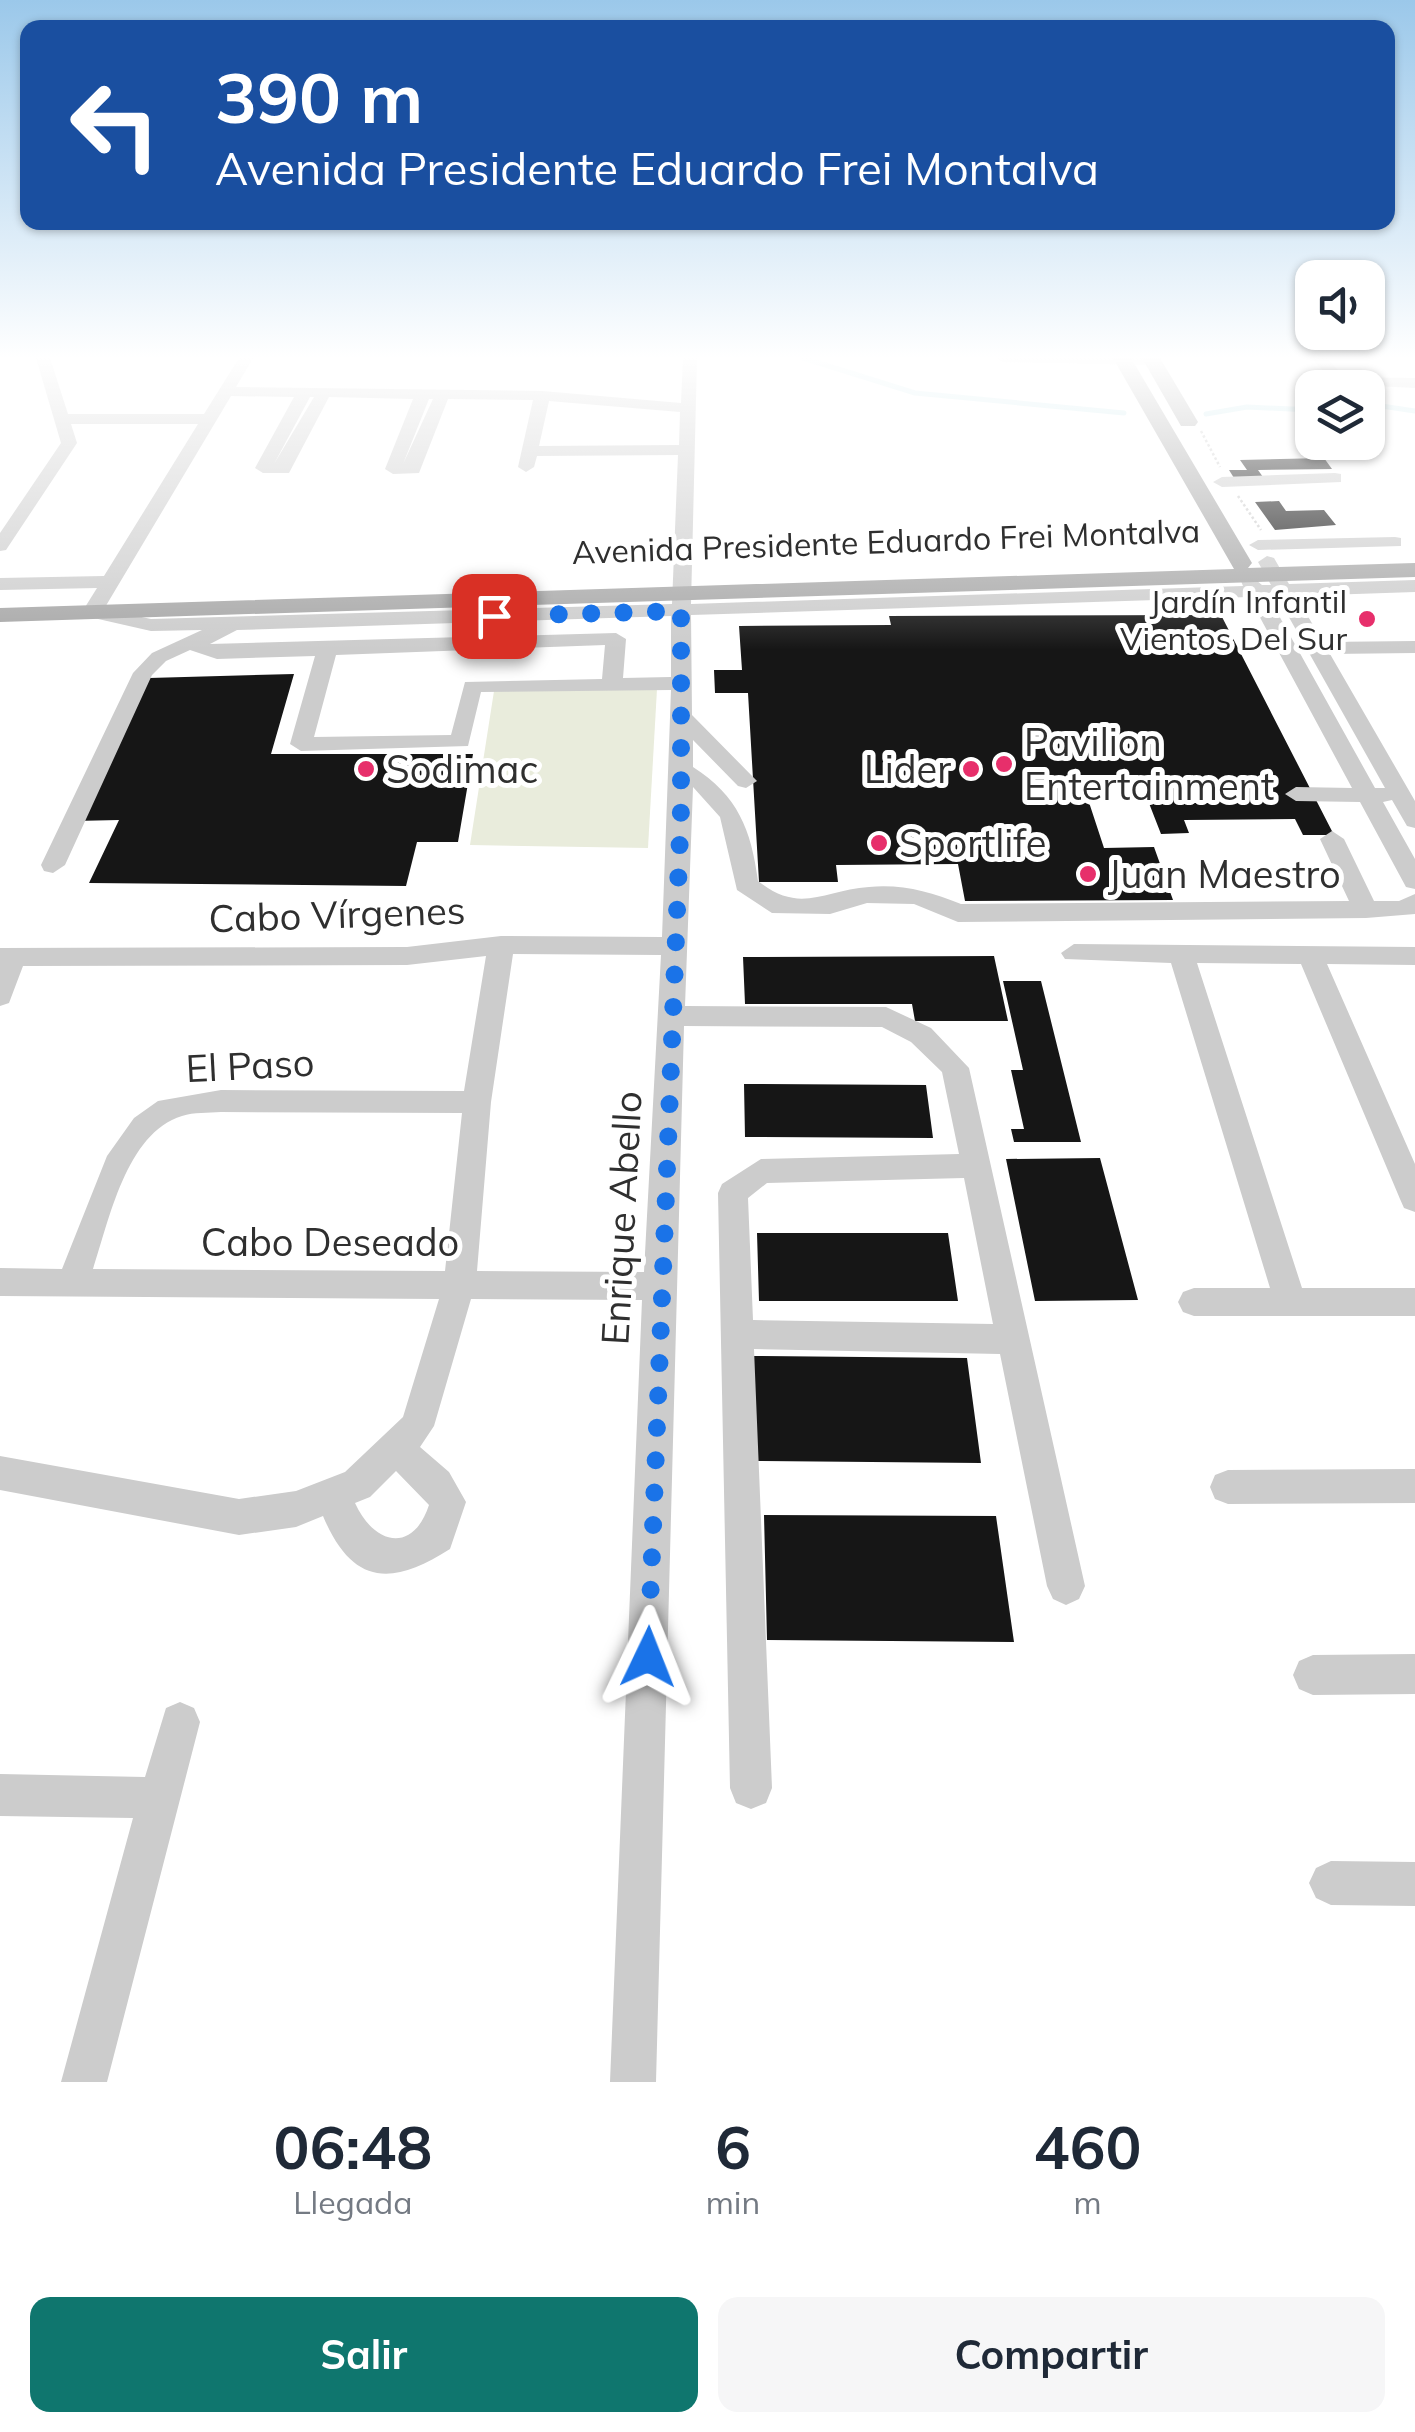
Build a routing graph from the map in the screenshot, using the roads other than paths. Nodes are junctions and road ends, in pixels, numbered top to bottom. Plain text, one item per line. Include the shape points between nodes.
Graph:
1 (63, 455) edge
2 (187, 455) edge
3 (270, 455) edge
4 (291, 455) edge
5 (398, 455) edge
6 (418, 455) edge
7 (528, 455) edge
8 (605, 455) edge
9 (688, 455) edge
10 (1186, 455) edge
11 (1206, 455) edge
12 (1212, 465) junction
13 (1335, 478) dead end
14 (1395, 542) dead end
15 (0, 546) edge
16 (1415, 557) edge
17 (1257, 561) junction
18 (1415, 573) edge
19 (0, 584) edge
20 (1415, 586) edge
21 (1383, 587) junction
22 (760, 590) junction
23 (684, 594) junction
24 (100, 597) junction
25 (0, 600) edge
26 (911, 604) junction
27 (321, 606) junction
28 (0, 615) edge
29 (272, 623) junction
30 (240, 624) junction
31 (150, 625) junction
32 (208, 635) junction
33 (480, 644) junction
34 (180, 647) junction
35 (1415, 647) edge
36 (1316, 648) junction
37 (324, 659) junction
38 (612, 685) junction
39 (472, 686) junction
40 (682, 728) junction
41 (741, 775) dead end
42 (1296, 794) dead end
43 (1367, 794) junction
44 (1408, 795) edge
45 (1415, 821) edge
46 (1332, 839) dead end
47 (53, 865) dead end
48 (1415, 881) edge
49 (1415, 902) edge
50 (1366, 910) junction
51 (501, 944) junction
52 (676, 946) junction
53 (1074, 953) dead end
54 (1181, 954) junction
55 (1415, 956) edge
56 (7, 957) edge
57 (1311, 957) junction
58 (0, 996) edge
59 (674, 1016) junction
60 (478, 1102) junction
61 (976, 1166) junction
62 (1415, 1198) edge
63 (0, 1282) edge
64 (73, 1282) junction
65 (460, 1282) junction
66 (659, 1286) junction
67 (1194, 1302) dead end
68 (1290, 1302) junction
69 (1415, 1302) edge
70 (737, 1334) junction
71 (1013, 1339) junction
72 (395, 1448) junction
73 (0, 1473) edge
74 (1415, 1486) edge
75 (1228, 1487) dead end
76 (345, 1489) junction
77 (1066, 1586) dead end
78 (1415, 1674) edge
79 (1313, 1675) dead end
80 (180, 1722) dead end
81 (751, 1788) dead end
82 (0, 1795) edge
83 (161, 1798) junction
84 (1330, 1883) dead end
85 (1415, 1884) edge
86 (84, 2082) edge
87 (633, 2082) edge

1 - 15 street
2 - 24 street
3 - 4 street via 263,468 284,469
5 - 6 street via 393,469 413,469
7 - 8 street
9 - 23 street, Enrique Abello
10 - 17 main road
11 - 12 main road
12 - 13 street
12 - 17 main road
14 - 17 street
16 - 17 main road, Avenida Presidente Eduardo Frei Montalva
17 - 18 main road, Avenida Presidente Eduardo Frei Montalva
17 - 21 street, Avenida Presidente Eduardo Frei Montalva
17 - 22 main road, Avenida Presidente Eduardo Frei Montalva
17 - 23 main road, Avenida Presidente Eduardo Frei Montalva
17 - 26 street, Avenida Presidente Eduardo Frei Montalva
17 - 36 street
17 - 43 street
18 - 21 main road
19 - 24 street
20 - 21 street, Avenida Presidente Eduardo Frei Montalva
22 - 23 main road, Avenida Presidente Eduardo Frei Montalva
22 - 26 main road
23 - 24 main road, Avenida Presidente Eduardo Frei Montalva
23 - 26 street, Avenida Presidente Eduardo Frei Montalva
23 - 27 main road, Avenida Presidente Eduardo Frei Montalva
23 - 29 street, Avenida Presidente Eduardo Frei Montalva
23 - 40 street, Enrique Abello
24 - 25 main road, Avenida Presidente Eduardo Frei Montalva
24 - 27 main road, Avenida Presidente Eduardo Frei Montalva
24 - 28 main road, Avenida Presidente Eduardo Frei Montalva
24 - 31 street, Avenida Presidente Eduardo Frei Montalva
27 - 29 main road
29 - 30 street, Avenida Presidente Eduardo Frei Montalva
30 - 31 street, Avenida Presidente Eduardo Frei Montalva
30 - 32 street
31 - 34 street
32 - 34 street
32 - 37 street via 197,646 207,653
33 - 37 street
33 - 38 street via 616,640
33 - 39 street
34 - 37 street via 219,668
34 - 47 street via 142,673
35 - 36 street
36 - 44 street
37 - 39 street via 301,744 460,742
38 - 39 street
38 - 40 street
40 - 41 street
40 - 50 street via 739,824 746,884 772,905 830,906 866,895 918,896 958,913
40 - 52 street, Enrique Abello
42 - 43 street
43 - 44 street
43 - 48 street
44 - 45 street
46 - 50 street
49 - 50 street via 1404,910
51 - 52 street, Cabo Vírgenes
51 - 56 street, Cabo Vírgenes via 407,956
51 - 60 street
52 - 59 street, Enrique Abello
53 - 54 street
54 - 57 street
54 - 68 street
55 - 57 street
56 - 58 street
57 - 62 street
59 - 61 street via 902,1023 955,1068
59 - 66 street, Enrique Abello
60 - 64 street, El Paso via 221,1101 160,1113 120,1159
60 - 65 street
61 - 70 street via 760,1171 746,1180 733,1193
61 - 71 street
63 - 64 street, Cabo Deseado
64 - 65 street, Cabo Deseado
65 - 66 street, Cabo Deseado
65 - 72 street via 417,1426
66 - 87 street, Enrique Abello
67 - 68 street
68 - 69 street
70 - 71 street
70 - 81 street
71 - 77 street
72 - 76 street
72 - 76 street via 448,1502 437,1536 402,1556 376,1556 344,1529
73 - 76 street via 240,1517 296,1509
74 - 75 street
78 - 79 street
80 - 83 street
82 - 83 street
83 - 86 street
84 - 85 street

